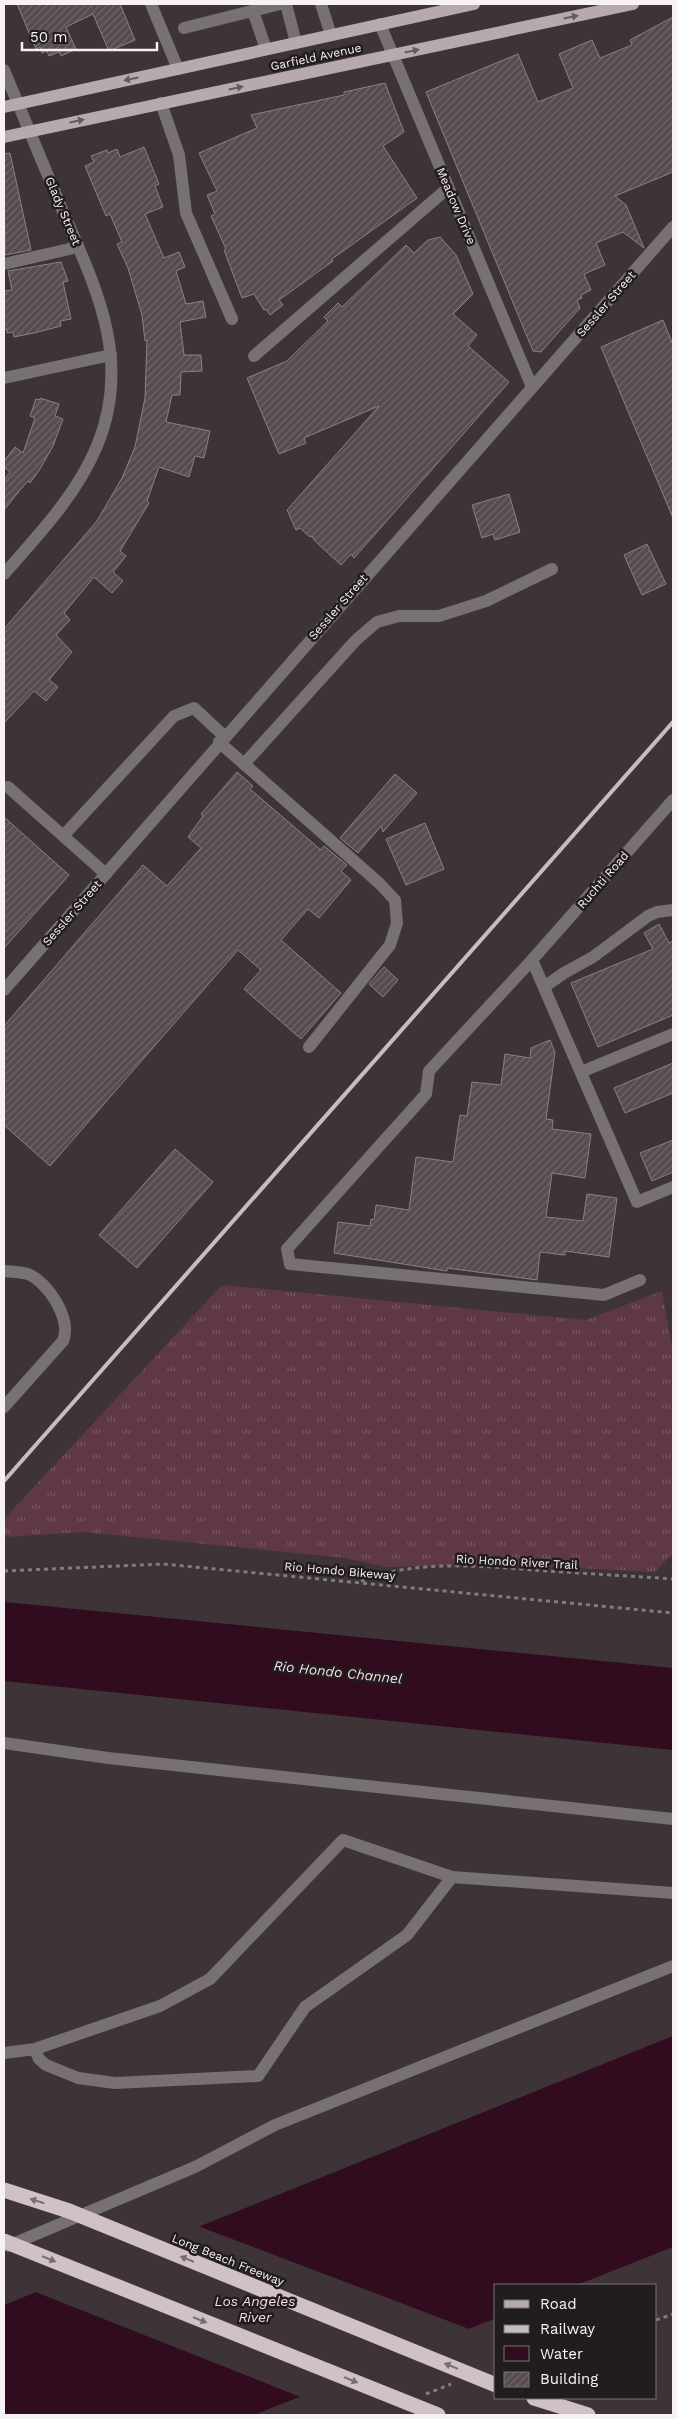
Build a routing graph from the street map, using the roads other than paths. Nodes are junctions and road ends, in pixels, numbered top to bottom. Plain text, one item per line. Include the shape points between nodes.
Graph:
1 (151, 4) edge
2 (280, 4) edge
3 (286, 4) edge
4 (321, 4) edge
5 (474, 4) edge
6 (633, 4) edge
7 (253, 11) junction
8 (380, 24) junction
9 (184, 28) dead end
10 (331, 35) junction
11 (296, 43) junction
12 (266, 50) junction
13 (393, 55) junction
14 (178, 69) junction
15 (4, 70) edge
16 (161, 103) junction
17 (18, 104) junction
18 (4, 107) edge
19 (29, 131) junction
20 (4, 137) edge
21 (448, 188) junction
22 (673, 227) edge
23 (78, 248) junction
24 (4, 264) edge
25 (232, 319) dead end
26 (111, 355) junction
27 (254, 356) dead end
28 (4, 378) edge
29 (532, 387) junction
30 (552, 569) dead end
31 (4, 574) edge
32 (222, 739) junction
33 (244, 764) junction
34 (8, 787) dead end
35 (673, 800) edge
36 (64, 835) junction
37 (106, 874) junction
38 (673, 910) edge
39 (532, 960) junction
40 (544, 987) junction
41 (4, 990) edge
42 (673, 1034) edge
43 (309, 1047) dead end
44 (581, 1072) junction
45 (673, 1186) edge
46 (4, 1271) edge
47 (640, 1280) dead end
48 (4, 1407) edge
49 (4, 1743) edge
50 (673, 1819) edge
51 (452, 1877) junction
52 (673, 1893) edge
53 (673, 1966) edge
54 (35, 2049) junction
55 (4, 2053) edge
56 (4, 2190) edge
57 (4, 2241) edge
58 (4, 2248) edge
59 (494, 2384) edge
60 (537, 2399) edge
61 (438, 2415) edge
62 (588, 2415) edge

1 - 14 street
2 - 7 street
3 - 11 street
4 - 10 street
5 - 8 main road, Garfield Avenue
13 -> 6 main road, Garfield Avenue
7 - 9 street
7 - 12 street
8 - 10 main road, Garfield Avenue
8 - 13 street, Meadow Drive
10 - 11 main road, Garfield Avenue
11 - 12 main road, Garfield Avenue
12 - 14 main road, Garfield Avenue
16 -> 13 main road, Garfield Avenue
13 - 21 street, Meadow Drive
14 -> 17 main road, Garfield Avenue
15 - 17 street, Glady Street
19 -> 16 main road, Garfield Avenue
16 - 25 street via 178,155 186,213
17 - 18 main road, Garfield Avenue
17 - 19 street, Glady Street
19 - 20 main road, Garfield Avenue
19 - 23 street, Glady Street
21 - 27 street
21 - 29 street, Meadow Drive
22 - 29 street, Sessler Street
23 - 24 street
23 - 26 street, Glady Street via 99,297
26 - 28 street
26 - 31 street, Glady Street via 106,418 91,458 60,510
29 - 32 street, Sessler Street
30 - 33 street via 486,601 439,616 399,616 377,622 356,640
32 - 33 street
32 - 36 street via 212,724 194,708 174,716
32 - 37 street, Sessler Street
33 - 43 street via 395,900 397,923 390,945
34 - 36 street
35 - 39 street, Ruchti Road
36 - 37 street
37 - 41 street, Sessler Street
38 - 40 street via 648,916 593,957
39 - 40 street
39 - 47 street, Ruchti Road via 429,1071 426,1094 287,1249 290,1264 604,1295
40 - 44 street
42 - 44 street
44 - 45 street via 637,1202
46 - 48 street via 28,1274 43,1285 56,1302 65,1331 63,1341
49 - 50 street via 128,1760
51 - 52 street
51 - 54 street via 343,1840 210,1979 160,2006
51 - 54 street via 407,1935 305,2007 258,2076 115,2083 78,2078 46,2065
53 - 58 street via 275,2125 195,2167
54 - 55 street
59 -> 56 highway, Long Beach Freeway, bridge via 70,2211
57 -> 61 highway, bridge
60 - 62 highway

